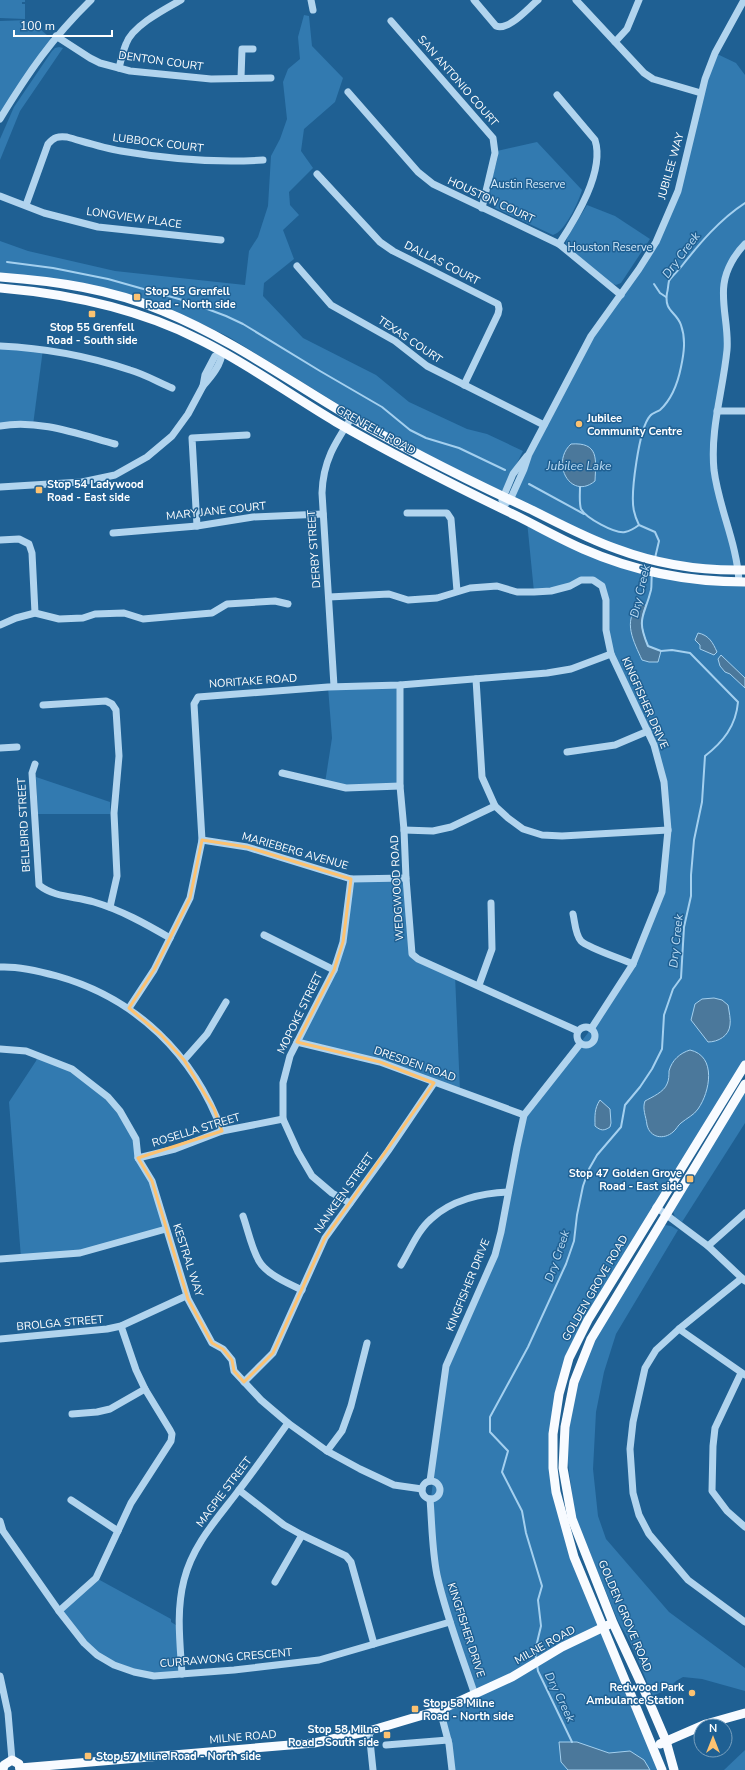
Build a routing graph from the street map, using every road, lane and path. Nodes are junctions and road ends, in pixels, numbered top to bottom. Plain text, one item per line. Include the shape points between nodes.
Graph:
1 (91, 0) edge
2 (181, 0) edge
3 (311, 0) edge
4 (474, 0) edge
5 (538, 0) edge
6 (576, 0) edge
7 (639, 0) edge
8 (744, 0) edge
9 (313, 10) dead end
10 (391, 21) dead end
11 (56, 36) junction
12 (615, 42) junction
13 (253, 49) dead end
14 (119, 68) junction
15 (241, 78) junction
16 (270, 78) dead end
17 (348, 92) dead end
18 (701, 93) junction
19 (556, 95) dead end
20 (0, 119) edge
21 (263, 160) dead end
22 (317, 174) dead end
23 (0, 196) edge
24 (26, 205) junction
25 (482, 208) junction
26 (221, 240) dead end
27 (559, 244) junction
28 (745, 244) edge
29 (297, 266) dead end
30 (0, 277) edge
31 (0, 288) edge
32 (621, 295) junction
33 (228, 342) junction
34 (0, 346) edge
35 (222, 352) junction
36 (464, 385) junction
37 (172, 388) dead end
38 (717, 411) junction
39 (745, 411) edge
40 (352, 417) junction
41 (0, 426) edge
42 (544, 426) junction
43 (345, 427) junction
44 (247, 435) dead end
45 (115, 444) dead end
46 (0, 487) edge
47 (506, 498) junction
48 (500, 508) junction
49 (407, 513) dead end
50 (323, 514) junction
51 (197, 526) junction
52 (112, 533) dead end
53 (0, 540) edge
54 (742, 570) edge
55 (742, 582) edge
56 (457, 591) junction
57 (329, 597) junction
58 (288, 604) dead end
59 (35, 613) junction
60 (0, 625) edge
61 (611, 654) junction
62 (476, 679) junction
63 (400, 685) junction
64 (334, 686) junction
65 (43, 705) dead end
66 (648, 731) junction
67 (17, 747) dead end
68 (0, 748) edge
69 (567, 752) dead end
70 (35, 764) dead end
71 (282, 772) dead end
72 (400, 786) junction
73 (495, 806) junction
74 (404, 830) junction
75 (668, 830) junction
76 (202, 840) junction
77 (406, 878) junction
78 (351, 879) junction
79 (491, 903) dead end
80 (110, 908) junction
81 (573, 914) dead end
82 (264, 935) dead end
83 (170, 938) junction
84 (633, 964) junction
85 (0, 967) edge
86 (334, 970) junction
87 (479, 985) junction
88 (226, 1002) dead end
89 (129, 1008) junction
90 (591, 1029) junction
91 (578, 1031) junction
92 (297, 1042) junction
93 (580, 1044) junction
94 (0, 1049) edge
95 (184, 1060) junction
96 (745, 1065) edge
97 (434, 1083) junction
98 (745, 1084) edge
99 (524, 1116) junction
100 (283, 1119) junction
101 (222, 1131) junction
102 (138, 1158) junction
103 (508, 1192) junction
104 (350, 1204) junction
105 (656, 1208) junction
106 (745, 1213) edge
107 (666, 1214) junction
108 (243, 1216) dead end
109 (166, 1229) junction
110 (708, 1246) junction
111 (0, 1259) edge
112 (401, 1265) dead end
113 (744, 1279) edge
114 (302, 1290) junction
115 (186, 1296) junction
116 (121, 1326) junction
117 (679, 1329) junction
118 (0, 1339) edge
119 (367, 1343) dead end
120 (743, 1374) edge
121 (244, 1382) junction
122 (145, 1390) junction
123 (72, 1414) dead end
124 (288, 1423) junction
125 (327, 1450) junction
126 (430, 1481) junction
127 (422, 1489) junction
128 (239, 1490) junction
129 (430, 1499) junction
130 (71, 1500) dead end
131 (0, 1522) edge
132 (745, 1527) edge
133 (118, 1531) junction
134 (302, 1535) junction
135 (275, 1582) dead end
136 (59, 1611) junction
137 (450, 1622) junction
138 (745, 1622) edge
139 (613, 1623) junction
140 (604, 1628) junction
141 (374, 1644) junction
142 (182, 1674) junction
143 (0, 1676) edge
144 (475, 1695) junction
145 (440, 1710) junction
146 (745, 1713) edge
147 (369, 1731) junction
148 (448, 1740) junction
149 (666, 1741) junction
150 (386, 1745) dead end
151 (654, 1747) junction
152 (12, 1760) junction
153 (83, 1767) edge
154 (2, 1768) edge
155 (20, 1769) edge
156 (373, 1770) edge
157 (452, 1770) edge
158 (662, 1770) edge
159 (674, 1770) edge

1 - 11 street
2 - 14 street via 162,10 132,34 126,43
3 - 9 street
4 - 5 street via 496,26 501,28 507,27
6 - 12 street
7 - 12 street via 627,29
8 - 18 street, JUBILEE WAY via 715,53
10 - 25 street, SAN ANTONIO COURT via 493,138 495,153
11 - 14 street, DENTON COURT via 90,58
11 - 20 street via 26,76
12 - 18 street via 653,79
13 - 15 street via 242,49
14 - 15 street, DENTON COURT via 211,79
15 - 16 street, DENTON COURT
17 - 25 street, HOUSTON COURT via 418,172 433,184
18 - 32 street, JUBILEE WAY via 678,191 656,242
19 - 27 street via 595,140 598,148 598,157 582,204
21 - 24 street, LUBBOCK COURT via 229,162 147,155 59,136 48,144
22 - 36 street, DALLAS COURT via 380,242 498,304 498,314
23 - 24 street, LONGVIEW PLACE
24 - 26 street, LONGVIEW PLACE via 44,213 98,227
25 - 27 street, HOUSTON COURT
27 - 32 street, HOUSTON COURT
28 - 38 street via 736,254 724,283 727,351
29 - 36 street, TEXAS COURT via 331,305 395,341 426,366
30 - 33 main road, GRENFELL ROAD via 53,282 116,295 161,310
31 - 35 main road, GRENFELL ROAD via 66,296 112,306 165,324
32 - 42 street, JUBILEE WAY via 591,336
33 - 35 main road
33 - 40 main road, GRENFELL ROAD
34 - 37 street via 43,349 85,357 131,370
35 - 43 main road, GRENFELL ROAD
35 - 46 street via 215,356 188,414 172,436 147,456 115,475 82,482
36 - 42 street, TEXAS COURT
38 - 39 street
38 - 54 street via 713,457 716,484
40 - 43 street, DERBY STREET
40 - 47 main road, GRENFELL ROAD
41 - 45 street via 33,425 55,428
42 - 47 street, JUBILEE WAY via 529,454 518,466
43 - 48 main road, GRENFELL ROAD via 419,468
43 - 50 street, DERBY STREET via 324,468
44 - 51 street via 192,438
47 - 48 street, JUBILEE WAY
47 - 54 main road, GRENFELL ROAD via 600,542 647,558 702,568
48 - 55 main road, GRENFELL ROAD via 583,549 640,568 692,580
49 - 56 street via 447,513 451,519
50 - 51 street, MARY JANE COURT via 253,518
50 - 57 street, DERBY STREET
51 - 52 street, MARY JANE COURT
53 - 59 street via 19,539 29,544 32,553
54 - 55 street
56 - 57 street, KINGFISHER DRIVE via 448,596 408,600 389,594
56 - 61 street, KINGFISHER DRIVE via 497,586 516,592 545,591 570,586 581,580 593,580 602,586 606,600 606,630
57 - 64 street, DERBY STREET
58 - 59 street via 275,601 227,604 212,613 143,619 124,613 59,619
59 - 60 street
61 - 62 street, NORITAKE ROAD via 571,669
61 - 66 street, KINGFISHER DRIVE
62 - 63 street, NORITAKE ROAD
62 - 73 street via 482,777
63 - 64 street, NORITAKE ROAD
63 - 72 street, WEDGWOOD ROAD
64 - 76 street, NORITAKE ROAD via 198,697 194,704
65 - 80 street via 106,701 116,710 119,756 114,813 117,876
66 - 69 street via 615,745
66 - 75 street, KINGFISHER DRIVE via 664,782
67 - 68 street
70 - 80 street, BELLBIRD STREET via 32,773 39,886 48,892
71 - 72 street via 346,788
72 - 74 street, WEDGWOOD ROAD
73 - 74 street via 451,827 433,831
73 - 75 street via 523,830 542,835
74 - 77 street, WEDGWOOD ROAD
75 - 84 street, KINGFISHER DRIVE via 662,892
76 - 78 street, MARIEBERG AVENUE via 246,847
76 - 83 street, NORITAKE ROAD via 190,898
77 - 78 street, MARIEBERG AVENUE
77 - 87 street, WEDGWOOD ROAD via 412,954 418,959
78 - 86 street, MOPOKE STREET via 343,942
79 - 87 street via 492,949
80 - 83 street, BELLBIRD STREET via 125,913
81 - 84 street via 581,941
82 - 86 street
83 - 89 street, NORITAKE ROAD via 154,970
84 - 90 street, KINGFISHER DRIVE
85 - 89 street via 27,969 76,981
86 - 92 street, MOPOKE STREET
87 - 91 street, WEDGWOOD ROAD
88 - 95 street via 207,1034
89 - 95 street via 161,1035
90 - 91 street via 583,1028
90 - 93 street via 594,1040 589,1045
91 - 93 street via 576,1036
92 - 97 street, DRESDEN ROAD via 380,1062
92 - 100 street, MOPOKE STREET via 290,1056 283,1083
93 - 99 street, KINGFISHER DRIVE
94 - 102 street, KESTRAL WAY via 26,1051 38,1055 72,1069 92,1084 108,1097 132,1130 136,1139
95 - 101 street via 214,1109
96 - 105 main road, GOLDEN GROVE ROAD
97 - 99 street, DRESDEN ROAD
97 - 104 street, NANKEEN STREET
98 - 107 main road, GOLDEN GROVE ROAD
99 - 103 street, KINGFISHER DRIVE
100 - 101 street, ROSELLA STREET
100 - 104 street, MOPOKE STREET via 312,1176
101 - 102 street, ROSELLA STREET via 175,1149
102 - 109 street, KESTRAL WAY via 152,1181
103 - 112 street via 489,1193 447,1208 431,1219
103 - 126 street, KINGFISHER DRIVE via 495,1255 446,1366
104 - 114 street, NANKEEN STREET via 325,1238
105 - 107 street
105 - 140 main road, GOLDEN GROVE ROAD via 588,1320 569,1358 559,1394 553,1434 553,1468 560,1510 574,1556
106 - 110 street
107 - 110 street
107 - 139 main road, GOLDEN GROVE ROAD via 591,1339 574,1382 565,1427 563,1468 572,1519
108 - 114 street via 259,1261 284,1281
109 - 111 street via 80,1253
109 - 115 street, KESTRAL WAY
110 - 113 street
113 - 117 street
114 - 121 street, NANKEEN STREET via 273,1353
115 - 116 street, BROLGA STREET
115 - 121 street, KESTRAL WAY via 212,1343 223,1348 232,1360 234,1371
116 - 118 street, BROLGA STREET via 94,1332
116 - 122 street
117 - 120 street
117 - 138 street via 656,1350 645,1368 630,1449 633,1493 639,1515 649,1534 688,1580
119 - 125 street via 351,1406 342,1430
120 - 132 street via 715,1428 712,1491 727,1511
121 - 124 street, KESTRAL WAY
122 - 123 street via 110,1409
122 - 133 street via 170,1430 171,1441 131,1503
124 - 125 street, KESTRAL WAY
124 - 128 street, MAGPIE STREET
125 - 127 street, KESTRAL WAY via 394,1485
126 - 127 street
126 - 129 street via 438,1484 440,1490 438,1496
127 - 129 street via 425,1496
128 - 134 street via 284,1525
128 - 142 street, MAGPIE STREET via 207,1531 195,1551 184,1579 178,1615
129 - 137 street, KINGFISHER DRIVE via 434,1552
130 - 133 street
131 - 136 street, CURRAWONG CRESCENT via 3,1531
133 - 136 street via 96,1578
134 - 135 street
134 - 141 street via 339,1551 351,1562
136 - 142 street, CURRAWONG CRESCENT via 84,1643 114,1665 154,1676
137 - 141 street, CURRAWONG CRESCENT
137 - 144 street, KINGFISHER DRIVE
139 - 140 main road, MILNE ROAD
139 - 149 main road, GOLDEN GROVE ROAD
140 - 144 main road, MILNE ROAD via 564,1646 512,1677
140 - 151 main road, GOLDEN GROVE ROAD
141 - 142 street, CURRAWONG CRESCENT via 319,1660
143 - 152 street via 8,1713
144 - 145 main road, MILNE ROAD
145 - 147 main road, MILNE ROAD
145 - 148 street
146 - 149 main road via 706,1724
147 - 153 main road, MILNE ROAD via 314,1743
147 - 156 street
148 - 150 street
148 - 157 street
149 - 151 main road
149 - 159 main road, GOLDEN GROVE ROAD
151 - 158 main road, GOLDEN GROVE ROAD
152 - 154 main road
152 - 155 main road
153 - 155 main road, MILNE ROAD

